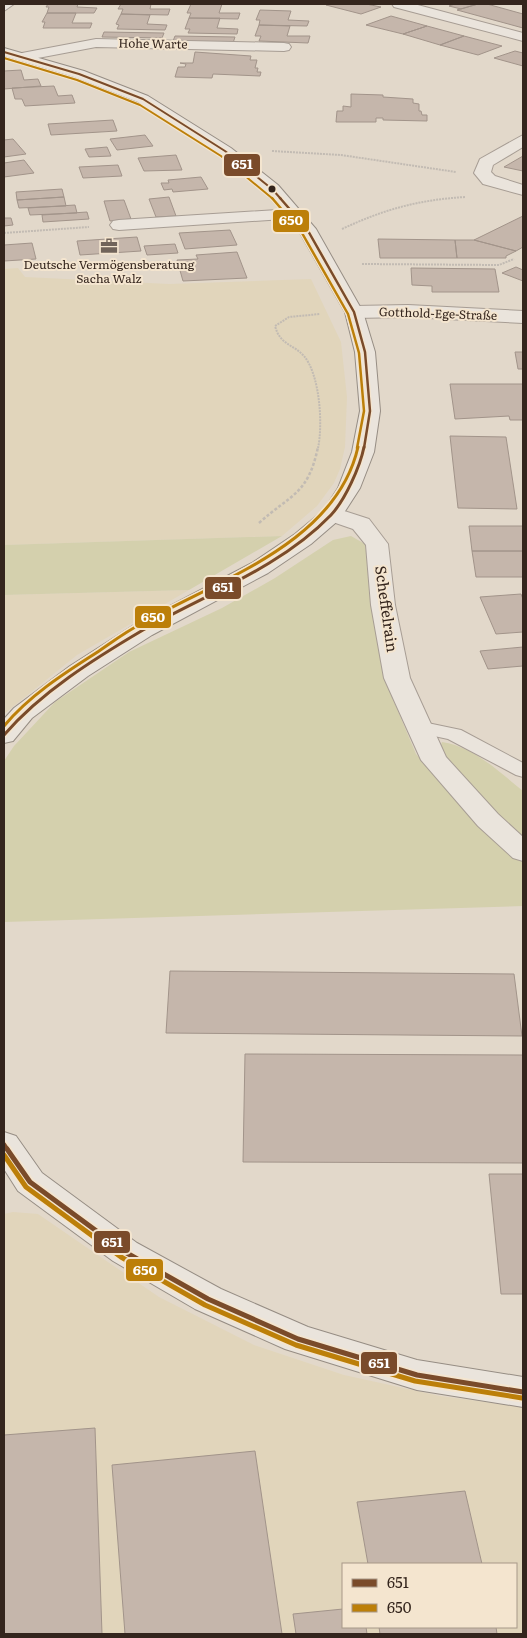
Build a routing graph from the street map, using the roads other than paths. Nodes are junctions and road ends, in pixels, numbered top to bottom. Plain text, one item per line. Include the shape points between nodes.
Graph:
1 (9, 4) edge
2 (399, 4) edge
3 (4, 8) edge
4 (523, 37) edge
5 (284, 46) dead end
6 (4, 52) edge
7 (22, 57) junction
8 (523, 140) edge
9 (523, 190) edge
10 (293, 214) junction
11 (119, 225) road end
12 (354, 312) junction
13 (523, 317) edge
14 (332, 514) junction
15 (418, 727) junction
16 (4, 735) edge
17 (523, 771) edge
18 (523, 852) edge
19 (4, 1144) edge
20 (523, 1392) edge

1 - 3 lane
2 - 4 main road
5 - 7 main road, Hohe Warte via 96,43
6 - 7 main road
7 - 10 main road via 79,74 143,99 225,152 272,189
8 - 9 main road via 486,162 482,173 489,180
10 - 11 main road
10 - 12 main road via 313,240
12 - 13 main road, Gotthold-Ege-Straße via 408,311
12 - 14 main road via 365,352 370,411 363,452 349,488
14 - 15 main road, Scheffelrain via 361,524 377,544 383,605 397,678
14 - 16 main road via 303,539 260,568 143,630 79,670 24,713
15 - 17 lane via 454,734
15 - 18 main road, Scheffelrain via 434,760 488,820
19 - 20 main road via 30,1182 125,1252 208,1299 298,1339 417,1375

